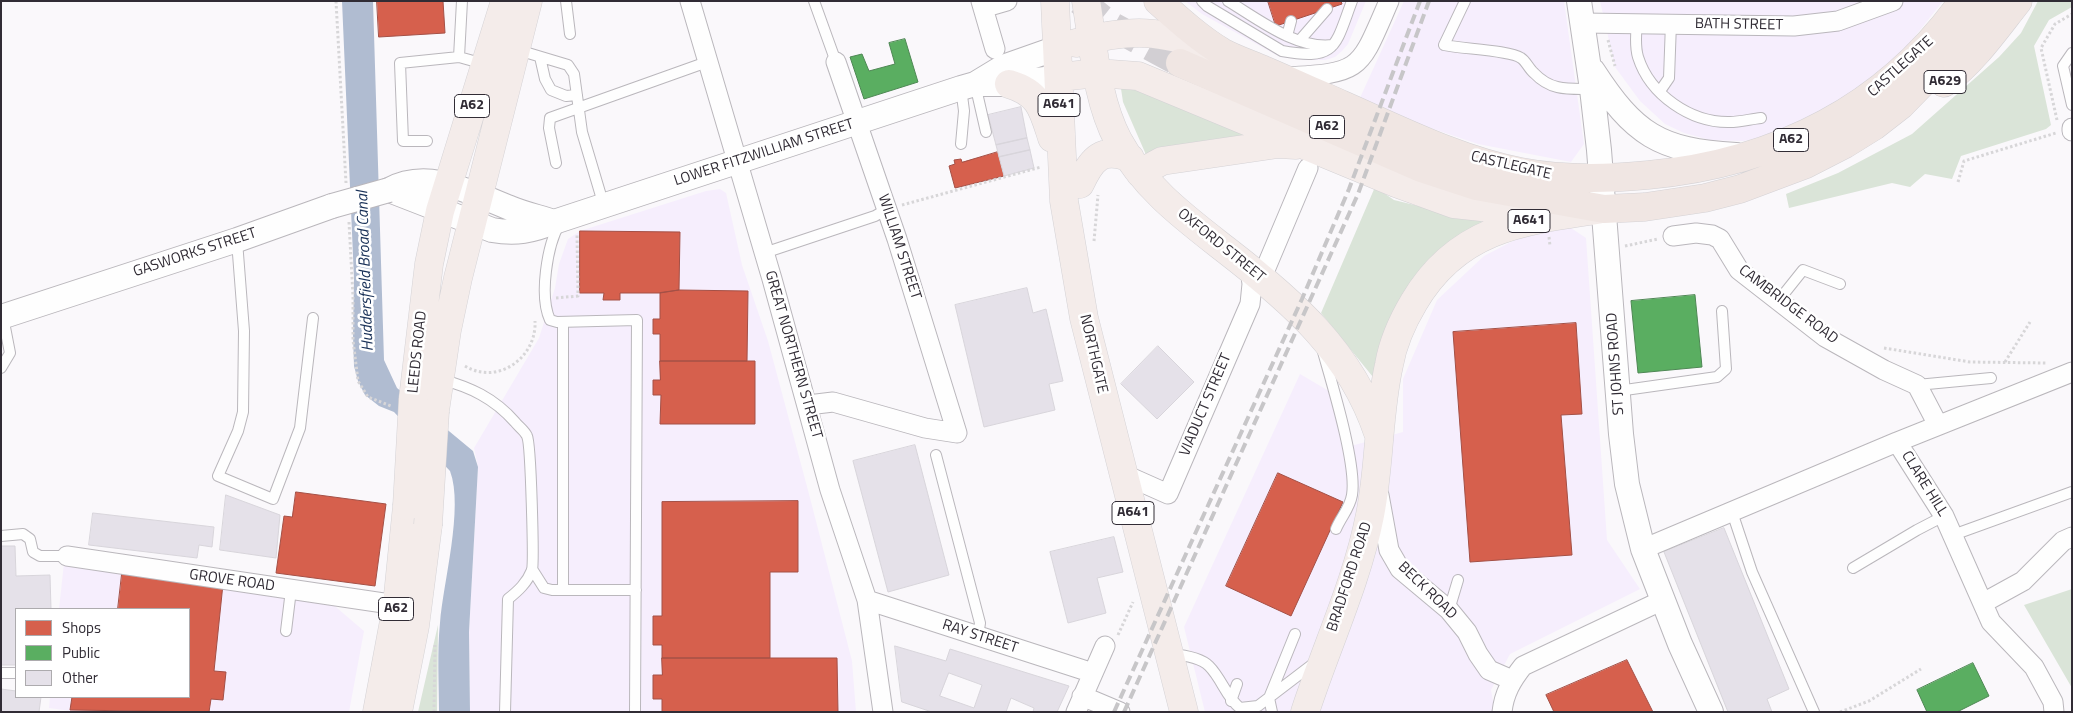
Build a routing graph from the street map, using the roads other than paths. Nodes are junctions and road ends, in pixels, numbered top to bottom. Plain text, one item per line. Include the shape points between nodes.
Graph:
1 (462, 1) edge
2 (505, 1) edge
3 (528, 1) edge
4 (566, 1) edge
5 (690, 1) edge
6 (1007, 1) edge
7 (1055, 1) edge
8 (1086, 1) edge
9 (1158, 1) edge
10 (1202, 1) edge
11 (1228, 1) edge
12 (1352, 1) edge
13 (1389, 1) edge
14 (1465, 1) edge
15 (1893, 1) edge
16 (1963, 1) edge
17 (1992, 1) edge
18 (2018, 1) edge
19 (816, 2) edge
20 (982, 5) edge
21 (1327, 9) dead end
22 (1581, 12) edge
23 (1291, 21) dead end
24 (1637, 22) junction
25 (1671, 23) junction
26 (570, 34) dead end
27 (1287, 36) junction
28 (1092, 39) junction
29 (1300, 40) junction
30 (1336, 44) junction
31 (1057, 48) junction
32 (995, 49) dead end
33 (1223, 52) junction
34 (529, 53) junction
35 (2072, 53) edge
36 (459, 56) junction
37 (708, 62) junction
38 (836, 62) joint
39 (1180, 63) tunnel mouth
40 (484, 64) junction
41 (1589, 65) junction
42 (1078, 75) junction
43 (1280, 77) junction
44 (1009, 84) junction
45 (968, 86) junction
46 (1592, 88) junction
47 (1660, 91) junction
48 (576, 95) junction
49 (1901, 105) junction
50 (2072, 105) edge
51 (578, 108) junction
52 (1761, 118) dead end
53 (857, 122) junction
54 (986, 132) dead end
55 (427, 141) dead end
56 (961, 144) dead end
57 (1751, 156) junction
58 (1308, 157) junction
59 (737, 161) junction
60 (556, 163) dead end
61 (1061, 163) junction
62 (1135, 166) junction
63 (1601, 177) junction
64 (448, 184) junction
65 (1089, 184) junction
66 (389, 190) junction
67 (479, 196) junction
68 (604, 206) junction
69 (887, 209) junction
70 (1604, 209) junction
71 (440, 211) junction
72 (564, 219) junction
73 (472, 224) junction
74 (1673, 236) road end
75 (237, 240) junction
76 (764, 253) junction
77 (1256, 273) junction
78 (1840, 284) dead end
79 (1079, 286) junction
80 (1779, 300) junction
81 (1722, 311) dead end
82 (2, 317) edge
83 (313, 318) dead end
84 (562, 322) junction
85 (1317, 329) junction
86 (1, 368) edge
87 (2072, 372) edge
88 (427, 375) junction
89 (1991, 378) dead end
90 (1917, 385) junction
91 (1618, 391) junction
92 (424, 405) junction
93 (808, 405) junction
94 (1938, 425) junction
95 (1380, 439) junction
96 (1897, 442) junction
97 (936, 455) dead end
98 (1123, 474) junction
99 (1377, 481) junction
100 (2072, 492) edge
101 (1732, 512) junction
102 (1944, 516) junction
103 (1336, 529) dead end
104 (1953, 535) junction
105 (1, 536) edge
106 (2072, 537) edge
107 (1643, 549) junction
108 (67, 556) joint
109 (1852, 568) dead end
110 (532, 569) junction
111 (1458, 580) dead end
112 (292, 590) junction
113 (563, 590) junction
114 (636, 590) junction
115 (867, 600) junction
116 (1663, 600) junction
117 (1983, 603) junction
118 (397, 605) junction
119 (1449, 610) junction
120 (286, 631) dead end
121 (1295, 634) dead end
122 (978, 636) junction
123 (1105, 646) road end
124 (1168, 653) junction
125 (1324, 653) junction
126 (1, 673) edge
127 (15, 673) edge
128 (1093, 673) junction
129 (1512, 680) junction
130 (1237, 684) dead end
131 (1268, 698) junction
132 (1231, 700) junction
133 (1079, 704) edge
134 (1250, 710) edge
135 (377, 712) edge
136 (398, 712) edge
137 (505, 712) edge
138 (635, 712) edge
139 (883, 712) edge
140 (1120, 712) edge
141 (1184, 712) edge
142 (1272, 712) edge
143 (1305, 712) edge
144 (1502, 712) edge
145 (1711, 712) edge
146 (1814, 712) edge
147 (2054, 712) edge

1 - 36 lane
2 - 40 main road, LEEDS ROAD / A62
3 - 34 main road, LEEDS ROAD / A62
4 - 26 lane
5 - 37 street, GREAT NORTHERN STREET
6 - 20 street
7 - 31 main road, NORTHGATE
8 - 28 main road
9 - 33 highway, A62
10 - 30 lane via 1282,51 1318,52
11 - 27 lane
12 - 30 lane
13 - 43 street via 1369,48 1359,62 1332,74
14 - 46 lane via 1444,45 1521,58 1544,83 1565,89
15 - 25 street, BATH STREET via 1838,21 1794,26
16 - 57 highway, CASTLEGATE / A62 via 1946,25 1917,55 1857,107 1812,132
17 - 49 highway, CASTLEGATE / A62 via 1940,65
18 - 49 highway, A629 via 1954,76 1936,89
19 - 38 lane
20 - 32 street
21 - 29 lane
22 - 24 street, BATH STREET
22 - 41 street, ST JOHNS ROAD
23 - 27 lane
24 - 25 street, BATH STREET
24 - 47 lane via 1638,56 1653,85
25 - 47 lane via 1669,78
27 - 29 lane
28 - 31 main road, CASTLEGATE / A62
28 - 33 main road, CASTLEGATE / A62 via 1125,32 1156,33 1180,37
28 - 42 main road, A641
29 - 30 lane via 1324,46
31 - 42 main road, NORTHGATE / A641
31 - 45 street, LOWER FITZWILLIAM STREET via 1003,67
33 - 43 highway, CASTLEGATE / A62
34 - 48 lane via 551,90 556,94
34 - 48 lane via 568,65 574,74
34 - 67 main road, LEEDS ROAD / A62 via 504,92
35 - 50 lane via 2063,66
36 - 40 lane
36 - 55 lane via 400,63 403,141
37 - 51 lane
37 - 59 street, GREAT NORTHERN STREET
38 - 53 street, WILLIAM STREET
39 - 70 highway, CASTLEGATE / A62 via 1421,168 1476,186
40 - 64 main road, LEEDS ROAD / A62
41 - 46 street, ST JOHNS ROAD
41 - 57 street via 1615,105 1641,131 1668,144 1696,152
42 - 44 street, LOWER FITZWILLIAM STREET
42 - 58 main road, CASTLEGATE / A62 via 1138,76
42 - 61 main road, NORTHGATE / A641
42 - 62 main road, OXFORD STREET / A641 via 1105,110
42 - 65 main road, A641 via 1076,114
43 - 63 highway, CASTLEGATE / A62 via 1464,155 1520,172 1563,178
44 - 45 street, LOWER FITZWILLIAM STREET
44 - 61 main road via 1025,91 1042,107
45 - 53 street, LOWER FITZWILLIAM STREET
45 - 54 lane
45 - 56 lane
46 - 63 street, ST JOHNS ROAD
47 - 52 lane via 1672,104 1697,116 1729,122
48 - 51 lane
49 - 70 highway, CASTLEGATE / A62 via 1845,144 1740,189 1655,206
51 - 60 lane via 550,118 548,122
51 - 68 lane via 589,162
53 - 59 street, LOWER FITZWILLIAM STREET
53 - 69 street, WILLIAM STREET
57 - 63 highway, CASTLEGATE / A62 via 1678,172
58 - 62 main road via 1278,144
58 - 70 main road, CASTLEGATE / A62 via 1454,204 1500,209
58 - 77 street, VIADUCT STREET
59 - 68 street, LOWER FITZWILLIAM STREET
59 - 76 street, GREAT NORTHERN STREET
61 - 79 main road, NORTHGATE / A641 via 1064,201
62 - 65 main road via 1116,153 1099,156 1089,167
62 - 77 main road, OXFORD STREET via 1157,194
63 - 70 street, ST JOHNS ROAD
64 - 66 street, GASWORKS STREET via 412,181
64 - 67 street, GASWORKS STREET
64 - 71 main road, LEEDS ROAD / A62
65 - 79 main road, A641 via 1082,214
66 - 71 street
66 - 75 street, GASWORKS STREET, bridge via 332,206
67 - 72 street
67 - 73 main road, LEEDS ROAD
68 - 72 street, LOWER FITZWILLIAM STREET
69 - 76 lane via 875,216
69 - 93 street, WILLIAM STREET via 957,433 925,428 833,402
70 - 91 street, ST JOHNS ROAD
70 - 95 main road, A641 via 1547,217 1508,227 1481,238 1448,258 1423,286 1401,325 1388,365
71 - 73 street, LOWER FITZWILLIAM STREET
71 - 88 main road, LEEDS ROAD / A62 via 429,264
72 - 73 street, LOWER FITZWILLIAM STREET via 533,231 508,233
72 - 84 lane via 555,232 548,258 546,299 550,320
73 - 88 main road, LEEDS ROAD via 449,321
74 - 80 street, CAMBRIDGE ROAD via 1712,234 1720,239 1738,270
75 - 82 street, GASWORKS STREET
75 - 83 lane via 244,332 243,412 218,476 273,499 300,428
76 - 93 street, GREAT NORTHERN STREET
77 - 85 main road, OXFORD STREET
77 - 98 street, VIADUCT STREET via 1250,304 1168,494
78 - 80 lane via 1802,270
79 - 98 main road, NORTHGATE / A641
80 - 90 street, CAMBRIDGE ROAD via 1825,337
81 - 91 lane via 1726,369 1717,377
82 - 86 lane via 10,353
84 - 113 lane
84 - 114 lane via 637,320
85 - 95 main road, OXFORD STREET via 1343,360 1368,403
85 - 103 lane via 1352,477 1349,506
87 - 94 street
88 - 92 main road, LEEDS ROAD / A62
88 - 110 lane via 490,398 528,437
89 - 90 lane, CAMBRIDGE ROAD
90 - 94 street
91 - 107 street, ST JOHNS ROAD via 1627,484
92 - 118 main road, LEEDS ROAD / A62, bridge via 407,506
92 - 136 main road, LEEDS ROAD / A62, bridge via 428,526 415,626
93 - 115 street, GREAT NORTHERN STREET via 830,490
94 - 96 street
95 - 99 main road, BRADFORD ROAD / A641
96 - 101 street, CLARE HILL
96 - 102 street, CLARE HILL
97 - 122 lane via 980,623
98 - 124 main road, NORTHGATE / A641
99 - 119 street, BECK ROAD via 1389,550 1400,570
99 - 125 main road, BRADFORD ROAD / A641 via 1358,559
100 - 104 lane
101 - 107 street, CLARE HILL
101 - 146 lane via 1752,572
102 - 104 street, CLARE HILL
102 - 109 lane
104 - 117 street, CLARE HILL
105 - 108 lane via 23,534 40,556
106 - 117 street via 2063,541 2024,581
107 - 116 street, ST JOHNS ROAD
108 - 112 street, GROVE ROAD
110 - 113 lane via 544,588
110 - 137 lane via 522,588 508,599
111 - 119 lane
112 - 118 street, GROVE ROAD
112 - 120 lane
113 - 114 lane
114 - 138 lane
115 - 122 street, RAY STREET
115 - 139 street, GREAT NORTHERN STREET
116 - 129 street via 1523,666
116 - 145 street, ST JOHNS ROAD
117 - 147 street, CLARE HILL via 1991,622 2034,667 2053,702
118 - 135 main road, LEEDS ROAD / A62
119 - 129 street, BECK ROAD via 1467,632 1489,670
121 - 131 lane
122 - 128 street, RAY STREET
123 - 128 street
124 - 132 lane via 1191,657 1209,665
124 - 141 main road, A641
125 - 131 lane
125 - 143 main road, BRADFORD ROAD / A641
126 - 127 lane
128 - 133 street
129 - 144 street
130 - 132 lane
131 - 134 lane
131 - 142 lane
132 - 134 lane via 1240,708
133 - 140 street

